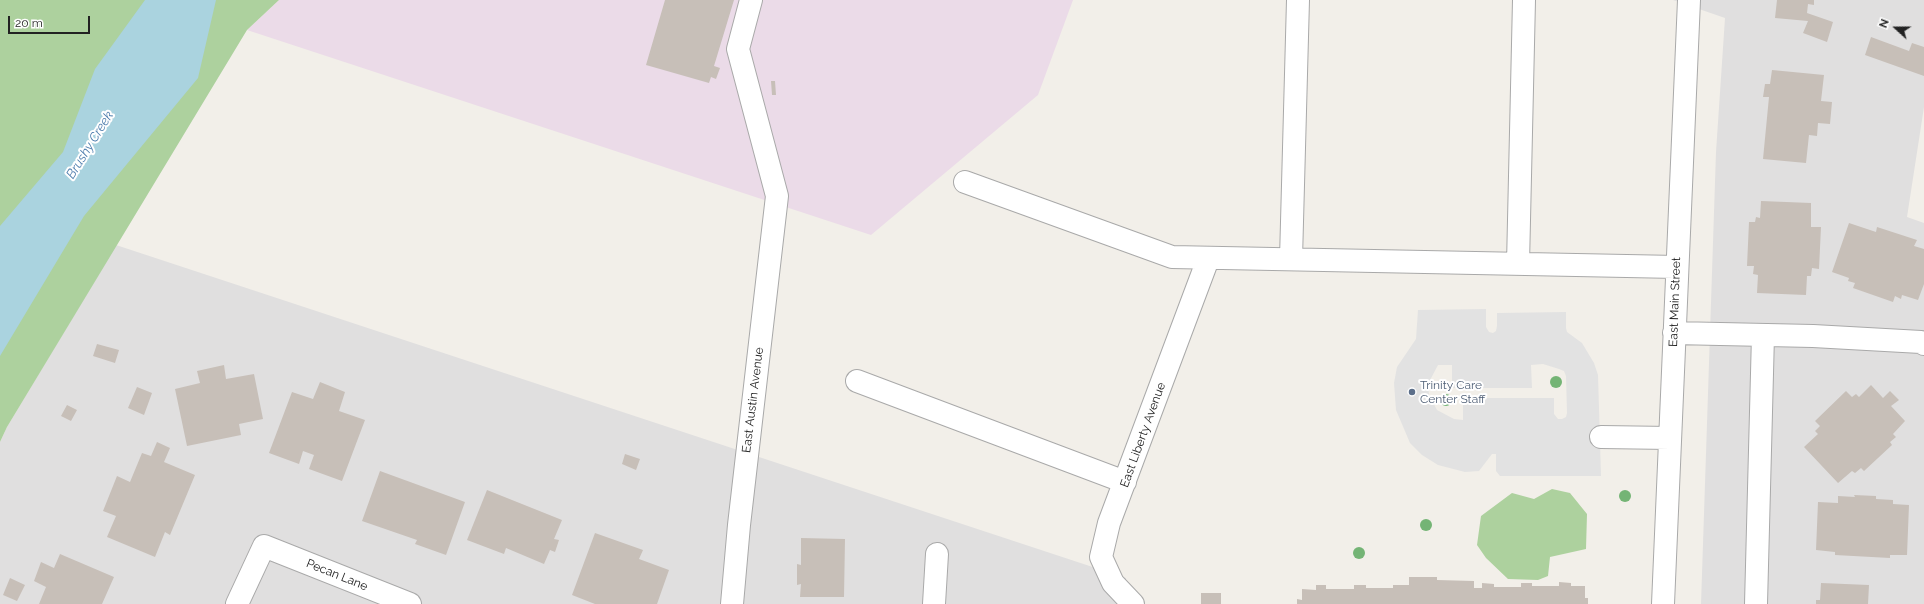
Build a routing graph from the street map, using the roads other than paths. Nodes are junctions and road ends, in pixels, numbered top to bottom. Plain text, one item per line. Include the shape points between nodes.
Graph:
1 (751, 0) edge
2 (1298, 0) edge
3 (1524, 0) edge
4 (1689, 0) edge
5 (965, 182) dead end
6 (1208, 259) junction
7 (1291, 259) junction
8 (1518, 264) junction
9 (1677, 267) junction
10 (1674, 333) junction
11 (1763, 335) junction
12 (1924, 344) edge
13 (857, 381) dead end
14 (1601, 437) dead end
15 (1670, 438) junction
16 (1125, 482) junction
17 (937, 554) dead end
18 (237, 604) edge
19 (410, 604) edge
20 (732, 604) edge
21 (934, 604) edge
22 (1134, 604) edge
23 (1663, 604) edge
24 (1756, 604) edge

1 - 20 street, East Austin Avenue via 738,49 777,196 738,525
2 - 7 street
3 - 8 street
4 - 9 street, East Main Street
5 - 6 street via 1172,257
6 - 7 street
6 - 16 street, East Liberty Avenue
7 - 8 street
8 - 9 street
9 - 10 street, East Main Street
10 - 11 street
10 - 15 street, East Main Street
11 - 12 street
11 - 24 street
13 - 16 street
14 - 15 street
15 - 23 street, East Main Street
16 - 22 street, East Liberty Avenue via 1109,523 1101,557 1112,583
17 - 21 street
18 - 19 street, Pecan Lane via 264,546

